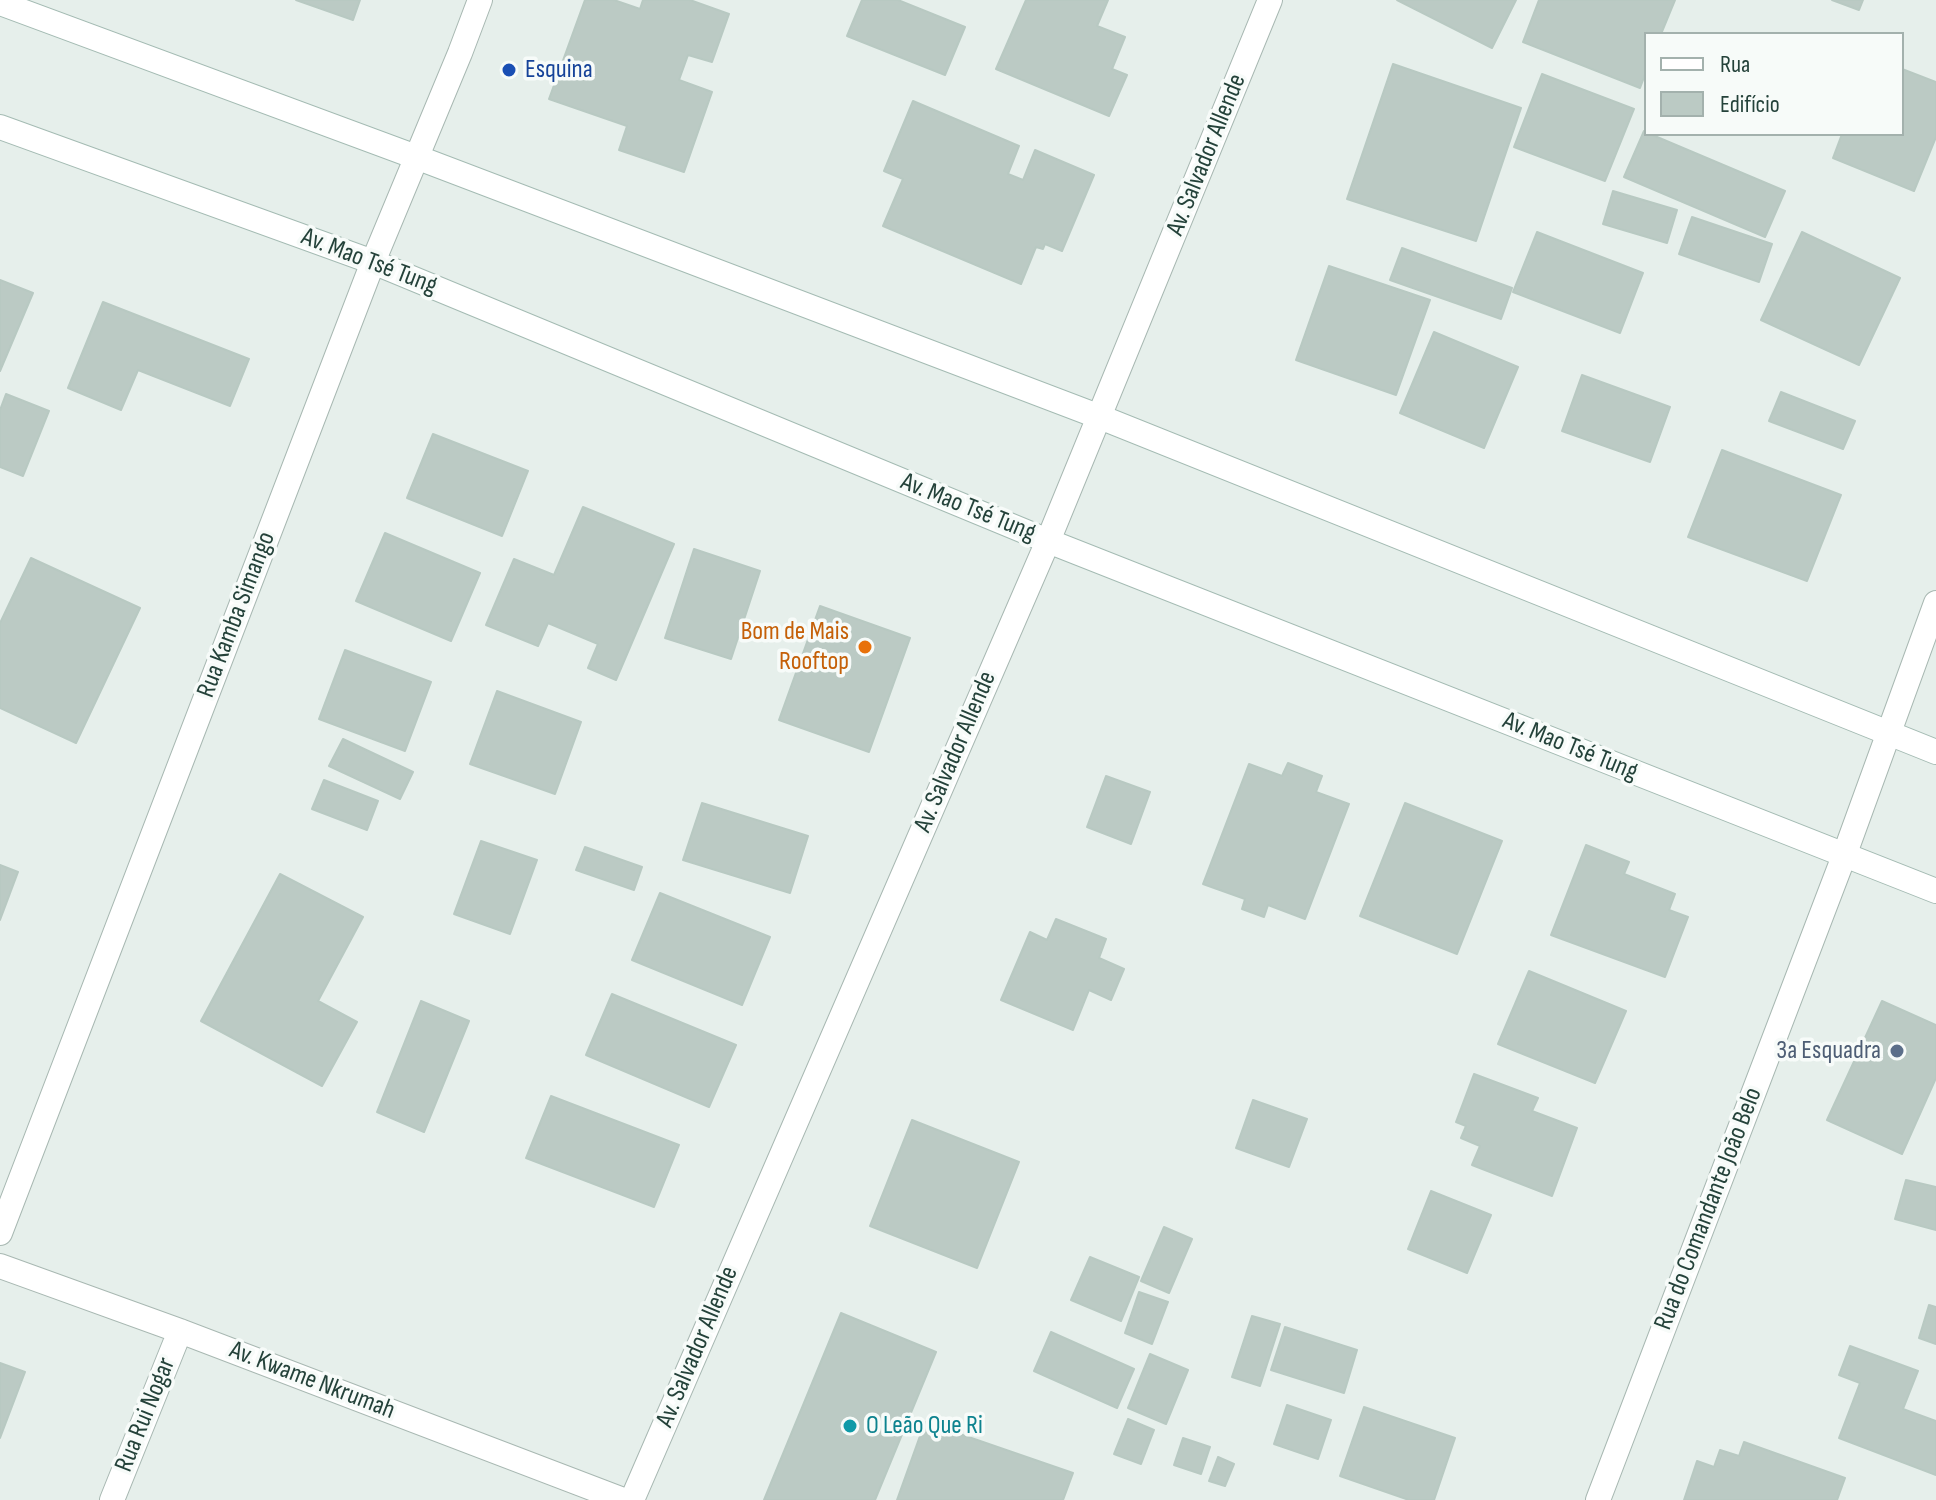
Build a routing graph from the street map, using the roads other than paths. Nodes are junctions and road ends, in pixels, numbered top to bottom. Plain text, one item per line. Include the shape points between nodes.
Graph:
1 (480, 0) edge
2 (1270, 0) edge
3 (0, 3) edge
4 (0, 127) edge
5 (416, 157) junction
6 (373, 262) junction
7 (1100, 417) junction
8 (1048, 541) junction
9 (1936, 603) edge
10 (1888, 734) junction
11 (1936, 752) edge
12 (1844, 856) junction
13 (1936, 891) edge
14 (0, 1233) edge
15 (0, 1266) edge
16 (180, 1331) junction
17 (112, 1500) edge
18 (623, 1500) edge
19 (632, 1500) edge
20 (1598, 1500) edge

1 - 5 street, Rua Kamba Simango
2 - 7 street, Av. Salvador Allende
3 - 5 street
4 - 6 street, Av. Mao Tsé Tung
5 - 6 street, Rua Kamba Simango
5 - 7 street
6 - 8 street, Av. Mao Tsé Tung
6 - 14 street, Rua Kamba Simango
7 - 8 street, Av. Salvador Allende
7 - 10 street
8 - 12 street, Av. Mao Tsé Tung
8 - 19 street, Av. Salvador Allende
9 - 10 street, Rua do Comandante João Belo
10 - 11 street
10 - 12 street, Rua do Comandante João Belo
12 - 13 street, Av. Mao Tsé Tung
12 - 20 street, Rua do Comandante João Belo
15 - 16 street, Av. Kwame Nkrumah
16 - 17 street, Rua Rui Nogar
16 - 18 street, Av. Kwame Nkrumah

